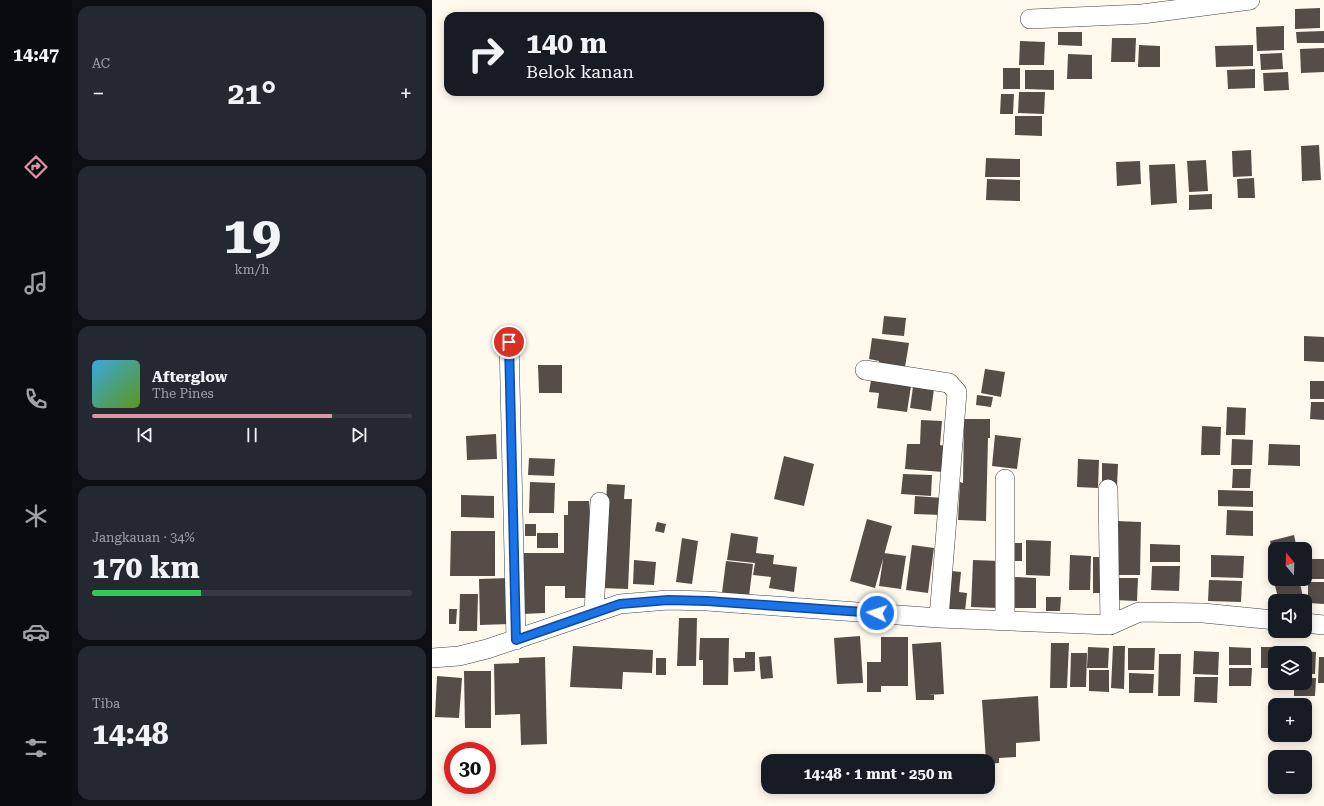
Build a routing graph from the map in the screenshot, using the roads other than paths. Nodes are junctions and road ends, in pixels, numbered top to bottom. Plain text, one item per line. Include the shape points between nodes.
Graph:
1 (1250, 0) edge
2 (1030, 19) dead end
3 (509, 342) dead end
4 (865, 370) dead end
5 (1005, 479) dead end
6 (1108, 489) dead end
7 (600, 502) dead end
8 (594, 612) junction
9 (939, 618) junction
10 (1005, 619) junction
11 (1268, 619) edge
12 (1312, 623) edge
13 (1324, 624) edge
14 (1110, 625) junction
15 (516, 640) junction
16 (432, 658) edge

1 - 2 street via 1142,14
3 - 15 street
4 - 9 street via 948,383 957,392
5 - 10 street
6 - 14 street
7 - 8 street
8 - 9 street via 620,604 676,600
8 - 15 street
9 - 10 street
10 - 14 street
11 - 14 street via 1203,613 1139,612
12 - 13 street
15 - 16 street via 458,656

